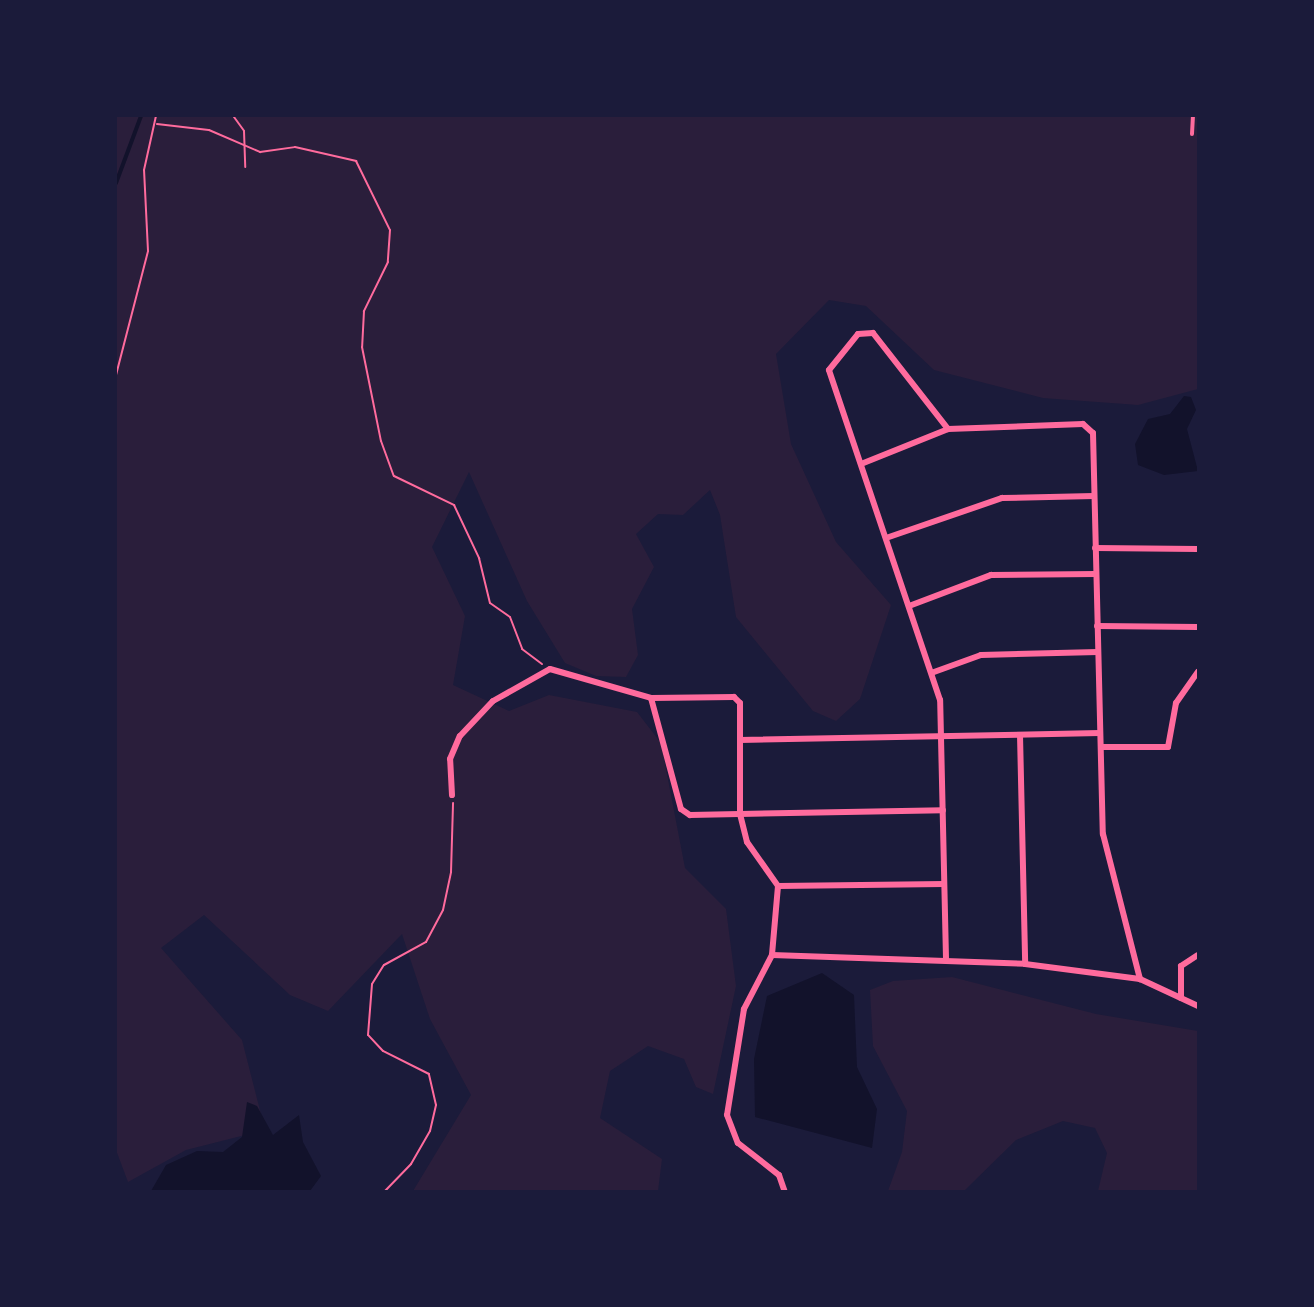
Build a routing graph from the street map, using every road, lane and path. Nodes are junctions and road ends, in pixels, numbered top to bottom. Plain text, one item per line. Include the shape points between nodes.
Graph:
1 (156, 116) edge
2 (1193, 116) edge
3 (234, 117) dead end
4 (157, 124) junction
5 (1192, 134) dead end
6 (246, 148) junction
7 (245, 167) dead end
8 (116, 375) edge
9 (948, 429) junction
10 (861, 464) junction
11 (1094, 496) junction
12 (886, 538) junction
13 (1095, 548) junction
14 (1198, 549) edge
15 (1096, 574) junction
16 (909, 606) junction
17 (1097, 626) junction
18 (1198, 627) edge
19 (1098, 652) junction
20 (550, 669) junction
21 (934, 672) junction
22 (1198, 672) edge
23 (651, 698) junction
24 (1100, 733) junction
25 (1020, 735) junction
26 (942, 738) junction
27 (740, 740) junction
28 (1101, 747) junction
29 (452, 795) joint
30 (943, 810) junction
31 (741, 814) junction
32 (944, 884) junction
33 (778, 886) junction
34 (772, 955) junction
35 (1198, 955) edge
36 (946, 958) junction
37 (1025, 964) junction
38 (1140, 979) junction
39 (1181, 998) junction
40 (1198, 1006) edge
41 (384, 1191) edge
42 (785, 1191) edge

1 - 4 path
2 - 5 lane
3 - 6 path via 244,131
4 - 6 path via 209,130
4 - 8 path via 144,170 148,251
6 - 7 path
6 - 20 path via 275,154 307,148 356,160 390,230 388,262 364,311 362,346 394,476 454,505 479,558 490,603 515,624 522,649
9 - 10 street
9 - 10 street via 873,333 864,331 829,370
9 - 11 street via 1083,424 1093,433
10 - 12 street
11 - 12 street via 1002,498
11 - 13 street
12 - 16 street
13 - 14 street
13 - 15 street
15 - 16 street via 991,575
15 - 17 street
16 - 21 street
17 - 18 street
17 - 19 street
19 - 21 street via 981,655
19 - 24 street
20 - 23 street
20 - 29 street via 493,701 460,736 450,759
21 - 26 street
22 - 28 street via 1176,703 1168,747
23 - 27 street via 734,697 741,703
23 - 31 street via 681,809 690,815
24 - 25 street
24 - 28 street
25 - 26 street
25 - 37 street
26 - 27 street
26 - 30 street
27 - 31 street
28 - 38 street via 1103,834
29 - 41 path via 451,872 443,910 426,942 384,965 372,984 368,1035 383,1051 429,1074 436,1105 430,1131 411,1164
30 - 31 street
30 - 32 street
31 - 33 street via 747,842
32 - 33 street
32 - 36 street
33 - 34 street
34 - 36 street
34 - 42 street via 747,998 727,1115 738,1143 778,1174
35 - 39 street via 1181,966
36 - 37 street
37 - 38 street
38 - 39 street
39 - 40 street

